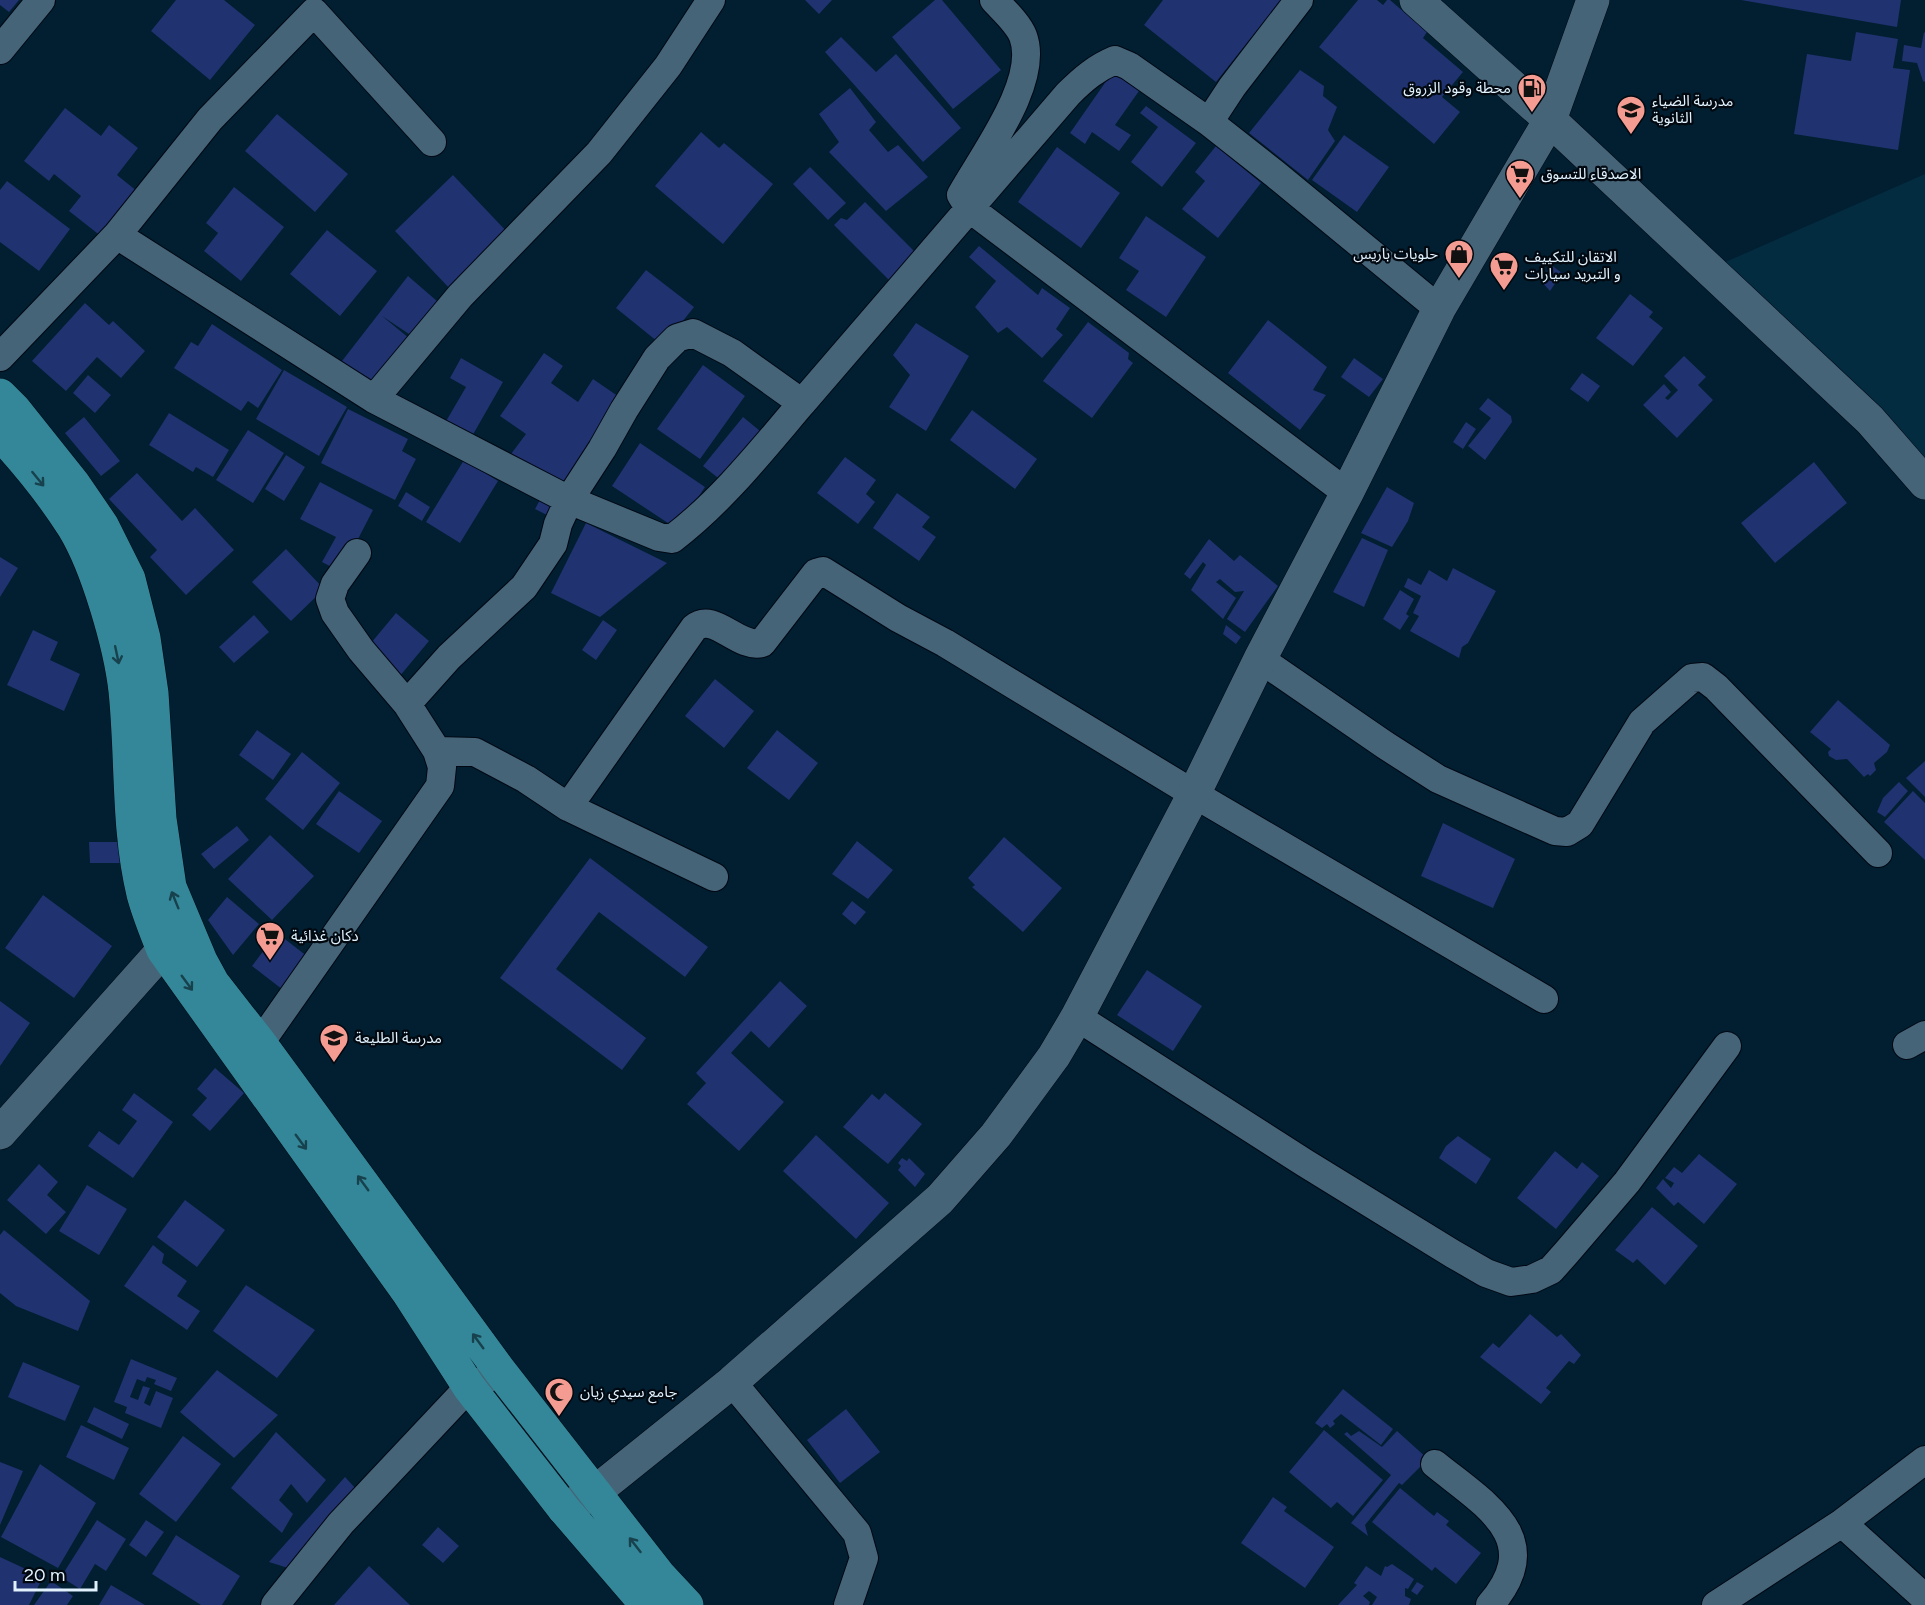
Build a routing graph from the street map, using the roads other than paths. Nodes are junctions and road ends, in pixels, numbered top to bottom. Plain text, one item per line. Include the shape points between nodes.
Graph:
1 (41, 0) edge
2 (711, 0) edge
3 (994, 0) edge
4 (1299, 0) edge
5 (1416, 0) edge
6 (1593, 0) edge
7 (0, 50) edge
8 (1550, 120) junction
9 (1209, 122) junction
10 (432, 142) dead end
11 (969, 208) junction
12 (117, 235) junction
13 (1439, 309) junction
14 (0, 357) edge
15 (0, 395) edge
16 (374, 399) junction
17 (802, 403) junction
18 (0, 434) edge
19 (1925, 483) edge
20 (1347, 493) junction
21 (568, 500) junction
22 (357, 553) dead end
23 (1260, 659) junction
24 (407, 704) junction
25 (437, 751) junction
26 (1194, 794) junction
27 (568, 807) junction
28 (1878, 852) dead end
29 (714, 877) dead end
30 (177, 944) junction
31 (1544, 999) dead end
32 (1077, 1017) junction
33 (260, 1043) junction
34 (1727, 1046) dead end
35 (0, 1133) edge
36 (500, 1371) junction
37 (732, 1382) junction
38 (469, 1387) junction
39 (1925, 1460) edge
40 (1435, 1464) dead end
41 (595, 1492) junction
42 (564, 1509) junction
43 (1842, 1523) junction
44 (644, 1595) edge
45 (1925, 1598) edge
46 (274, 1605) edge
47 (687, 1605) edge
48 (848, 1605) edge
49 (1490, 1605) edge
50 (1716, 1605) edge

1 - 7 street
2 - 16 street via 668,66 599,153 459,296
3 - 11 street via 1022,34 1027,52 1017,95 961,195
4 - 9 street
5 - 8 street
6 - 8 street
8 - 13 street
8 - 19 street via 1870,420
9 - 11 street via 1115,60 1083,79
9 - 13 street
10 - 12 street via 314,12 210,118
11 - 17 street
11 - 20 street
12 - 14 street
12 - 16 street
13 - 20 street
30 -> 15 main road via 160,819 152,693 144,638 129,579 102,525 74,484
16 - 21 street
17 - 21 street via 753,460 672,539
17 - 21 street via 732,353 693,333 678,338 657,358
18 -> 30 main road via 74,529 95,577 124,689 132,821 143,894
20 - 23 street
21 - 24 street via 553,544 524,587 449,657
22 - 24 street via 335,584 330,599 361,650
23 - 26 street
23 - 28 street via 1438,779 1555,831 1567,832 1580,824 1642,722 1692,678 1703,677
24 - 25 street
25 - 27 street via 475,752
25 - 33 street via 442,767 440,786
26 - 27 street via 823,571 816,573 762,643 747,643 707,622 698,624
26 - 31 street
26 - 32 street
27 - 29 street
30 - 33 main road
30 - 35 street
30 -> 38 main road
32 - 34 street via 1415,1231 1486,1273 1510,1282 1532,1279 1551,1270 1627,1182
32 - 37 street via 1054,1056 996,1135 940,1199
36 -> 33 main road
36 - 38 street
36 - 41 main road
37 - 41 street
37 - 48 street via 857,1533 864,1558
38 - 42 main road
38 - 46 street via 341,1523
39 - 43 street
40 - 49 street via 1483,1503 1507,1529 1512,1544 1512,1569 1504,1588
41 - 42 street
44 -> 41 main road
42 - 44 main road
43 - 45 street
43 - 50 street
44 - 47 main road

